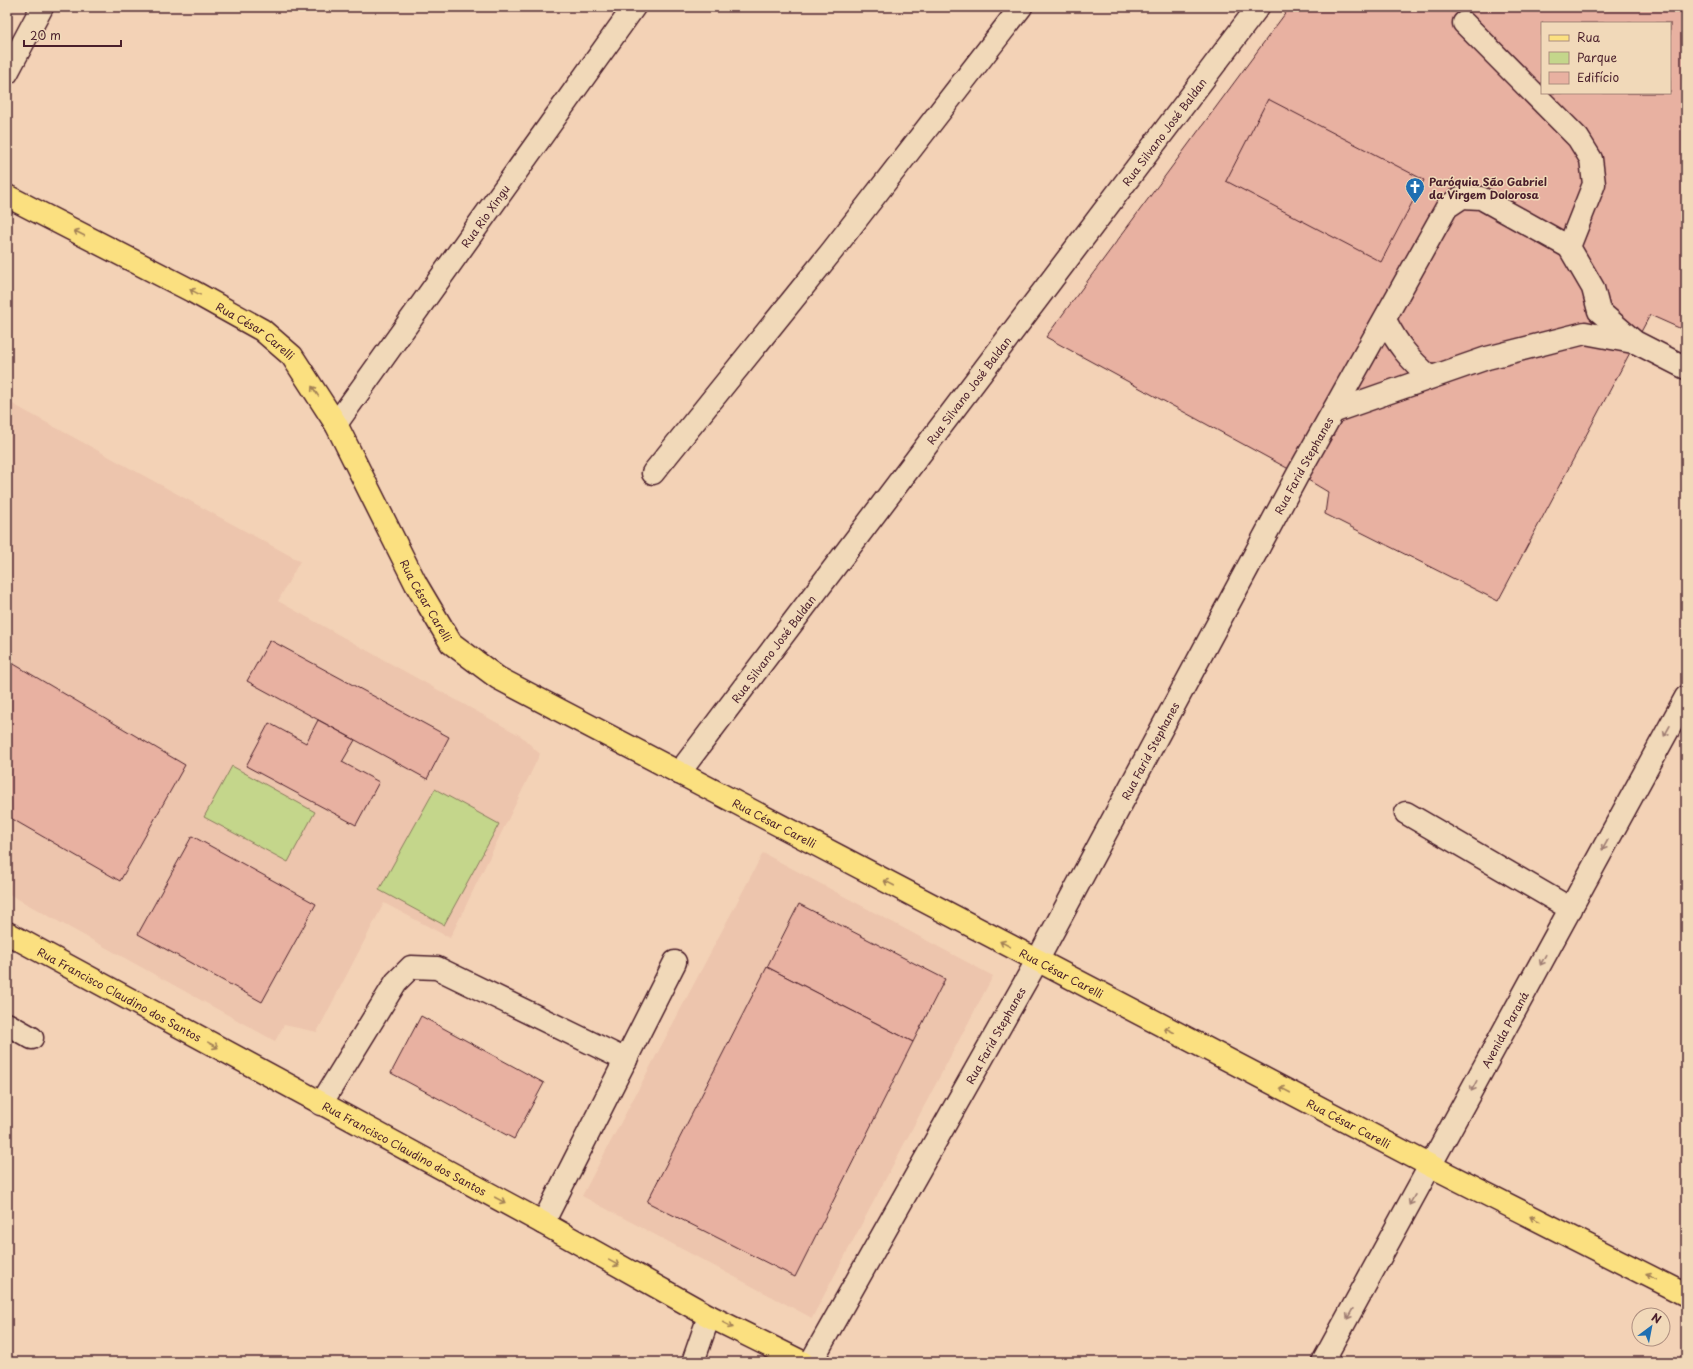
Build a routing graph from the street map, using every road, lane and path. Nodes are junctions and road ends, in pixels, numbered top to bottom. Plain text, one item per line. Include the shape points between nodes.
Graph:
1 (42, 7) edge
2 (634, 7) edge
3 (1021, 7) edge
4 (1258, 7) edge
5 (1464, 23) dead end
6 (7, 73) edge
7 (7, 196) edge
8 (1569, 247) junction
9 (1599, 311) junction
10 (1385, 320) junction
11 (1585, 333) junction
12 (1634, 342) junction
13 (1686, 368) edge
14 (1430, 378) junction
15 (1334, 411) junction
16 (336, 424) junction
17 (653, 473) dead end
18 (1686, 697) edge
19 (680, 773) junction
20 (1406, 813) dead end
21 (1570, 909) junction
22 (7, 933) edge
23 (1037, 961) junction
24 (675, 962) dead end
25 (7, 1024) edge
26 (32, 1038) dead end
27 (626, 1060) junction
28 (321, 1104) junction
29 (1431, 1166) junction
30 (543, 1223) junction
31 (1686, 1295) edge
32 (709, 1316) junction
33 (693, 1362) edge
34 (802, 1362) edge
35 (811, 1362) edge
36 (1323, 1362) edge

1 - 6 street
2 - 16 street, Rua Rio Xingu
3 - 17 street via 832,251
4 - 19 street, Rua Silvano José Baldan
5 - 8 street via 1578,138 1591,159 1594,184
16 -> 7 main road, Rua César Carelli via 292,356 262,330 192,290
8 - 9 street via 1593,288
8 - 10 street via 1481,198 1462,197 1447,206
9 - 11 street
9 - 12 street
10 - 14 street via 1395,340
10 - 15 street
11 - 12 street, Rua Farid Stephanes
11 - 14 street, Rua Farid Stephanes via 1486,358
12 - 13 street
14 - 15 street, Rua Farid Stephanes
15 - 23 street, Rua Farid Stephanes
16 - 19 main road, Rua César Carelli via 416,584 451,643 498,678
18 -> 21 street, Avenida Paraná
23 -> 19 main road, Rua César Carelli
20 - 21 street
21 -> 29 street, Avenida Paraná
22 -> 28 main road, Rua Francisco Claudino dos Santos
29 -> 23 main road, Rua César Carelli
23 - 35 street, Rua Farid Stephanes
24 - 27 street
25 - 26 street
27 - 28 street via 437,968 411,967 396,982
27 - 30 street
28 -> 30 main road, Rua Francisco Claudino dos Santos
31 -> 29 main road, Rua César Carelli
29 -> 36 street, Avenida Paraná
30 -> 32 main road, Rua Francisco Claudino dos Santos
32 - 33 street
32 -> 34 main road, Rua Francisco Claudino dos Santos

